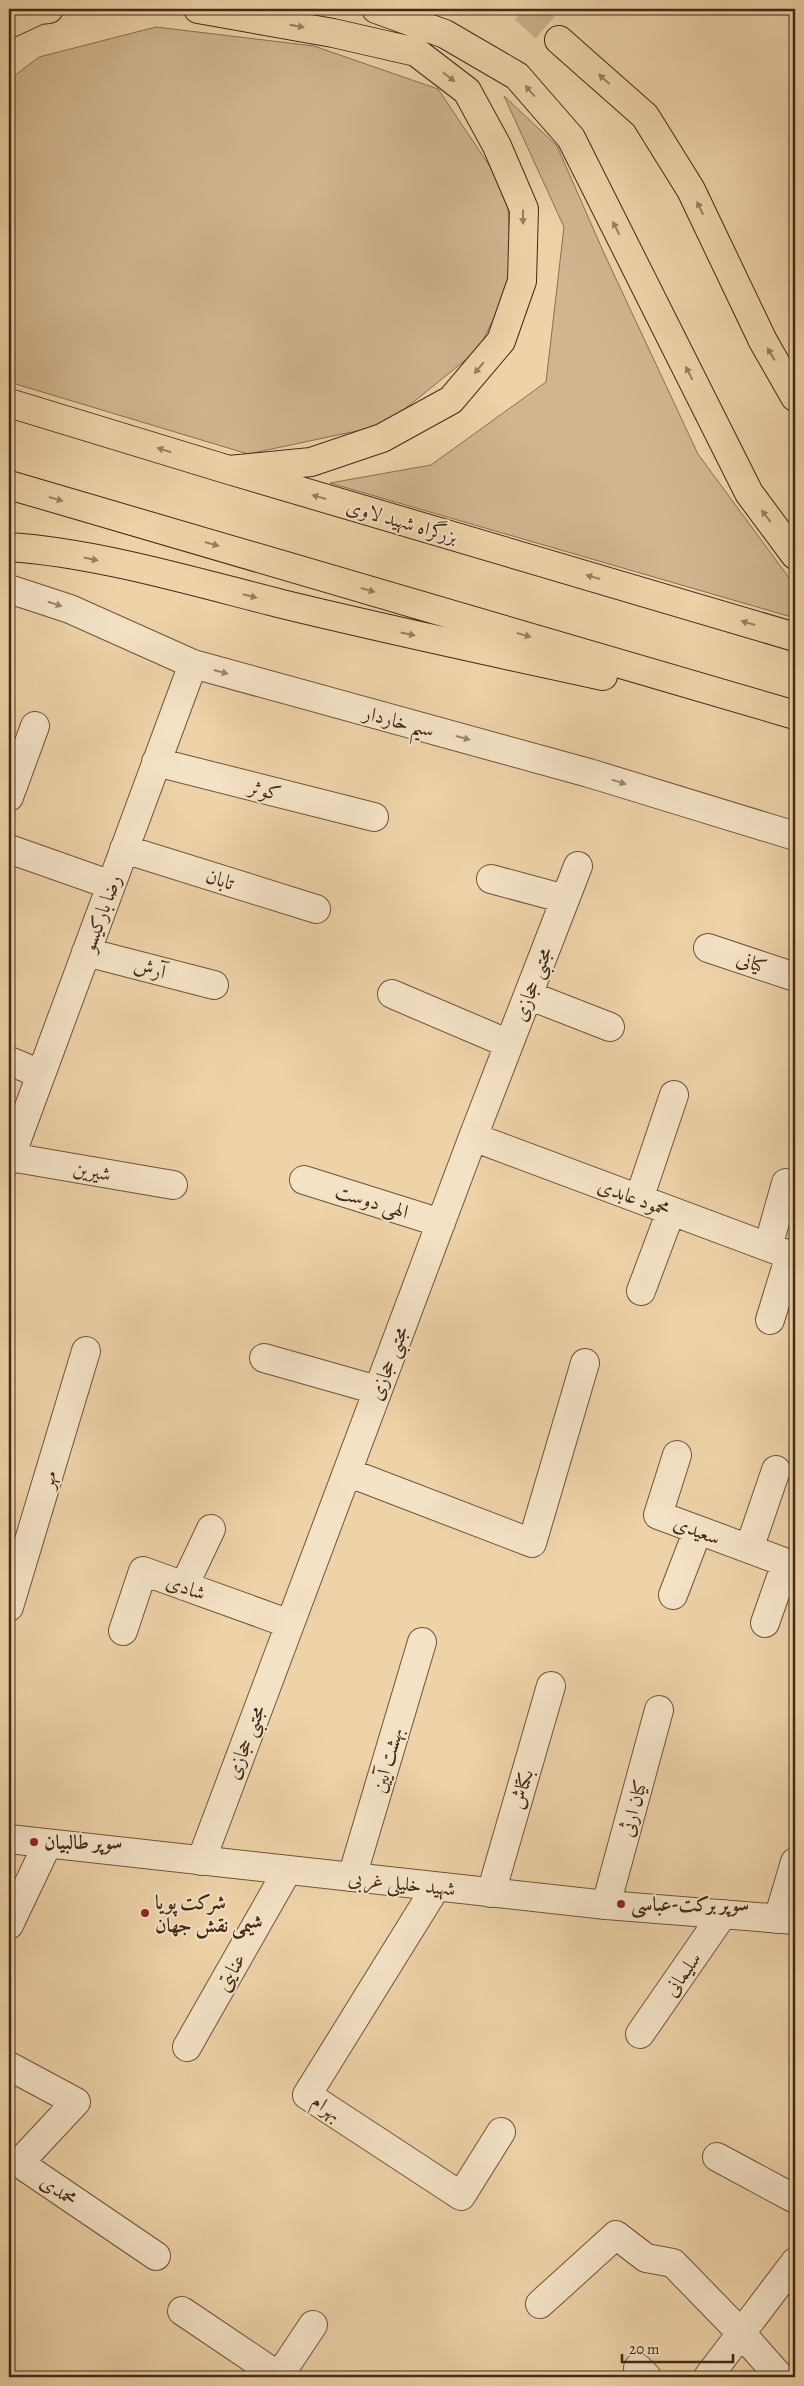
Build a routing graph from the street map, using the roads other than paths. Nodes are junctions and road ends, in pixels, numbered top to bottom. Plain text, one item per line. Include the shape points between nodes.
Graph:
1 (49, 9) edge
2 (198, 9) edge
3 (376, 9) edge
4 (9, 24) edge
5 (559, 40) tunnel mouth
6 (795, 397) edge
7 (9, 403) edge
8 (229, 470) junction
9 (9, 485) edge
10 (9, 547) edge
11 (795, 555) edge
12 (9, 589) edge
13 (795, 637) edge
14 (193, 664) junction
15 (795, 716) edge
16 (35, 726) dead end
17 (156, 762) junction
18 (9, 797) edge
19 (374, 817) dead end
20 (795, 836) edge
21 (9, 849) edge
22 (124, 849) junction
23 (578, 866) dead end
24 (491, 879) dead end
25 (111, 885) junction
26 (565, 899) junction
27 (316, 910) dead end
28 (708, 948) dead end
29 (86, 952) junction
30 (795, 977) edge
31 (214, 985) dead end
32 (392, 994) dead end
33 (528, 995) junction
34 (610, 1027) dead end
35 (508, 1044) junction
36 (9, 1061) edge
37 (41, 1074) junction
38 (674, 1095) dead end
39 (473, 1137) junction
40 (10, 1159) edge
41 (304, 1180) dead end
42 (786, 1182) dead end
43 (173, 1185) dead end
44 (639, 1199) junction
45 (671, 1210) junction
46 (441, 1223) junction
47 (785, 1253) edge
48 (641, 1291) dead end
49 (770, 1320) dead end
50 (86, 1351) dead end
51 (264, 1358) dead end
52 (585, 1364) dead end
53 (377, 1390) junction
54 (677, 1455) dead end
55 (776, 1470) dead end
56 (347, 1472) junction
57 (210, 1529) dead end
58 (698, 1530) junction
59 (749, 1549) junction
60 (791, 1564) edge
61 (184, 1586) junction
62 (673, 1595) dead end
63 (9, 1607) edge
64 (765, 1623) dead end
65 (290, 1624) junction
66 (123, 1631) dead end
67 (422, 1642) dead end
68 (551, 1686) dead end
69 (659, 1710) dead end
70 (9, 1839) edge
71 (47, 1845) junction
72 (200, 1861) junction
73 (795, 1862) edge
74 (287, 1871) junction
75 (352, 1878) junction
76 (436, 1887) junction
77 (491, 1893) junction
78 (606, 1905) junction
79 (724, 1914) junction
80 (786, 1920) edge
81 (9, 1925) edge
82 (640, 2034) dead end
83 (187, 2047) dead end
84 (9, 2066) edge
85 (502, 2132) dead end
86 (717, 2157) dead end
87 (795, 2199) edge
88 (156, 2256) dead end
89 (795, 2262) edge
90 (540, 2304) dead end
91 (182, 2311) dead end
92 (313, 2326) dead end
93 (742, 2333) junction
94 (279, 2377) edge
95 (708, 2377) edge
96 (780, 2377) edge

1 - 4 highway via 38,10
2 -> 8 highway via 333,33 416,52 467,91 497,146 524,209 522,281 501,341 452,400 382,438 311,462
11 -> 3 highway via 749,493 571,138 517,76 445,34
6 -> 5 highway via 763,341 691,190 645,116
8 -> 7 highway, بزرگراه شهید لاوی
13 -> 8 highway, بزرگراه شهید لاوی
9 -> 15 highway
10 -> 15 highway via 45,549 374,626
12 -> 14 street, سیم خاردار via 70,609
14 - 17 street, رضا بارکیسو
14 -> 20 street, سیم خاردار via 589,773
16 - 18 street
17 - 19 street, کوثر
17 - 22 street, رضا بارکیسو
21 - 25 street
22 - 25 street, رضا بارکیسو
22 - 27 street, تابان
23 - 26 street, مجتبی حجازی
24 - 26 street
25 - 29 street, رضا بارکیسو
26 - 33 street, مجتبی حجازی
28 - 30 street, کیانی
29 - 31 street, آرش
29 - 37 street, رضا بارکیسو
32 - 35 street
33 - 34 street
33 - 35 street, مجتبی حجازی
35 - 39 street, مجتبی حجازی
36 - 37 street
37 - 40 street, رضا بارکیسو
38 - 44 street
39 - 44 street, محمود عابدی
39 - 46 street, مجتبی حجازی
40 - 43 street, شیرین
41 - 46 street, الهی دوست
42 - 47 street
44 - 45 street, محمود عابدی
45 - 47 street, محمود عابدی
45 - 48 street
46 - 53 street, مجتبی حجازی
47 - 49 street
50 - 63 street, مهر
51 - 53 street
52 - 56 street via 532,1543
53 - 56 street, مجتبی حجازی
54 - 58 street, سعیدی via 658,1515
55 - 59 street
56 - 65 street, مجتبی حجازی
57 - 61 street
58 - 59 street, سعیدی
58 - 62 street
59 - 60 street, سعیدی
60 - 64 street
61 - 65 street, شادی
61 - 66 street, شادی via 143,1570
65 - 72 street, مجتبی حجازی
67 - 75 street, بهشت آیین
68 - 77 street, بکتاش
69 - 78 street, کیان ارثی
70 - 71 street, شهید خلیلی غربی
71 - 72 street, شهید خلیلی غربی
71 - 81 street
72 - 74 street, شهید خلیلی غربی
73 - 80 street
74 - 75 street, شهید خلیلی غربی
74 - 83 street, عنایتی
75 - 76 street, شهید خلیلی غربی
76 - 77 street, شهید خلیلی غربی
76 - 85 street, بهرام via 307,2095 461,2196
77 - 78 street, شهید خلیلی غربی
78 - 79 street, شهید خلیلی غربی
79 - 80 street, شهید خلیلی غربی
79 - 82 street, سلیمانی
84 - 88 street, محمدی via 76,2102 19,2163
86 - 87 street
89 - 93 street
90 - 93 street via 616,2235 646,2258 673,2263
91 - 94 street
92 - 94 street
93 - 95 street
93 - 96 street

